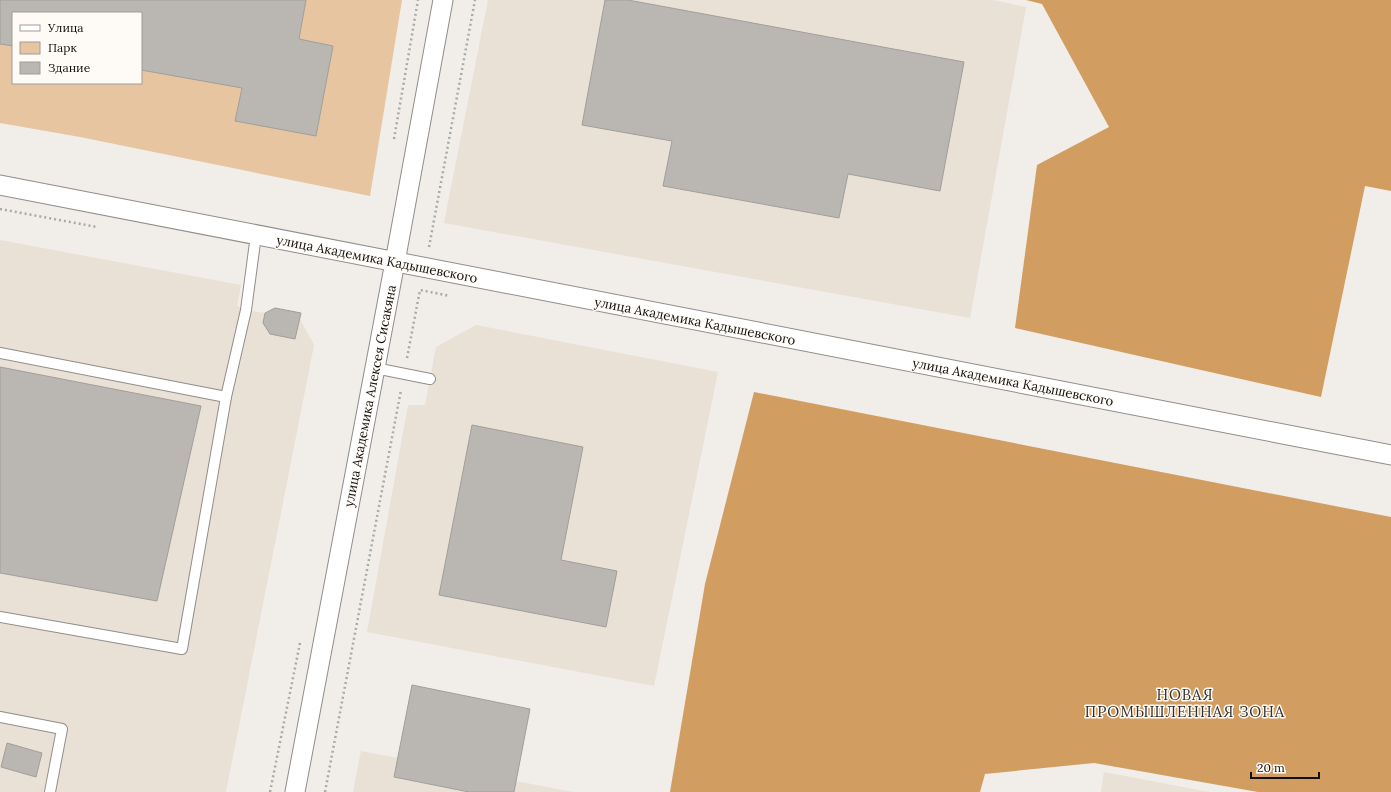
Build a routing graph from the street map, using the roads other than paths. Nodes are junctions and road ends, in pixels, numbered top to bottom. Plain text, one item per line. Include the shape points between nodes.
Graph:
1 (444, 0) edge
2 (0, 184) edge
3 (256, 235) junction
4 (395, 262) junction
5 (0, 353) edge
6 (375, 368) junction
7 (430, 380) dead end
8 (226, 396) junction
9 (1391, 455) edge
10 (0, 617) edge
11 (0, 717) edge
12 (50, 792) edge
13 (295, 792) edge

1 - 4 street, улица Академика Алексея Сисакяна
2 - 3 street, улица Академика Кадышевского
3 - 4 street, улица Академика Кадышевского
3 - 8 lane via 246,310
4 - 6 street, улица Академика Алексея Сисакяна
4 - 9 street, улица Академика Кадышевского
5 - 8 lane
6 - 7 lane
6 - 13 street, улица Академика Алексея Сисакяна
8 - 10 lane via 182,649
11 - 12 lane via 62,729

